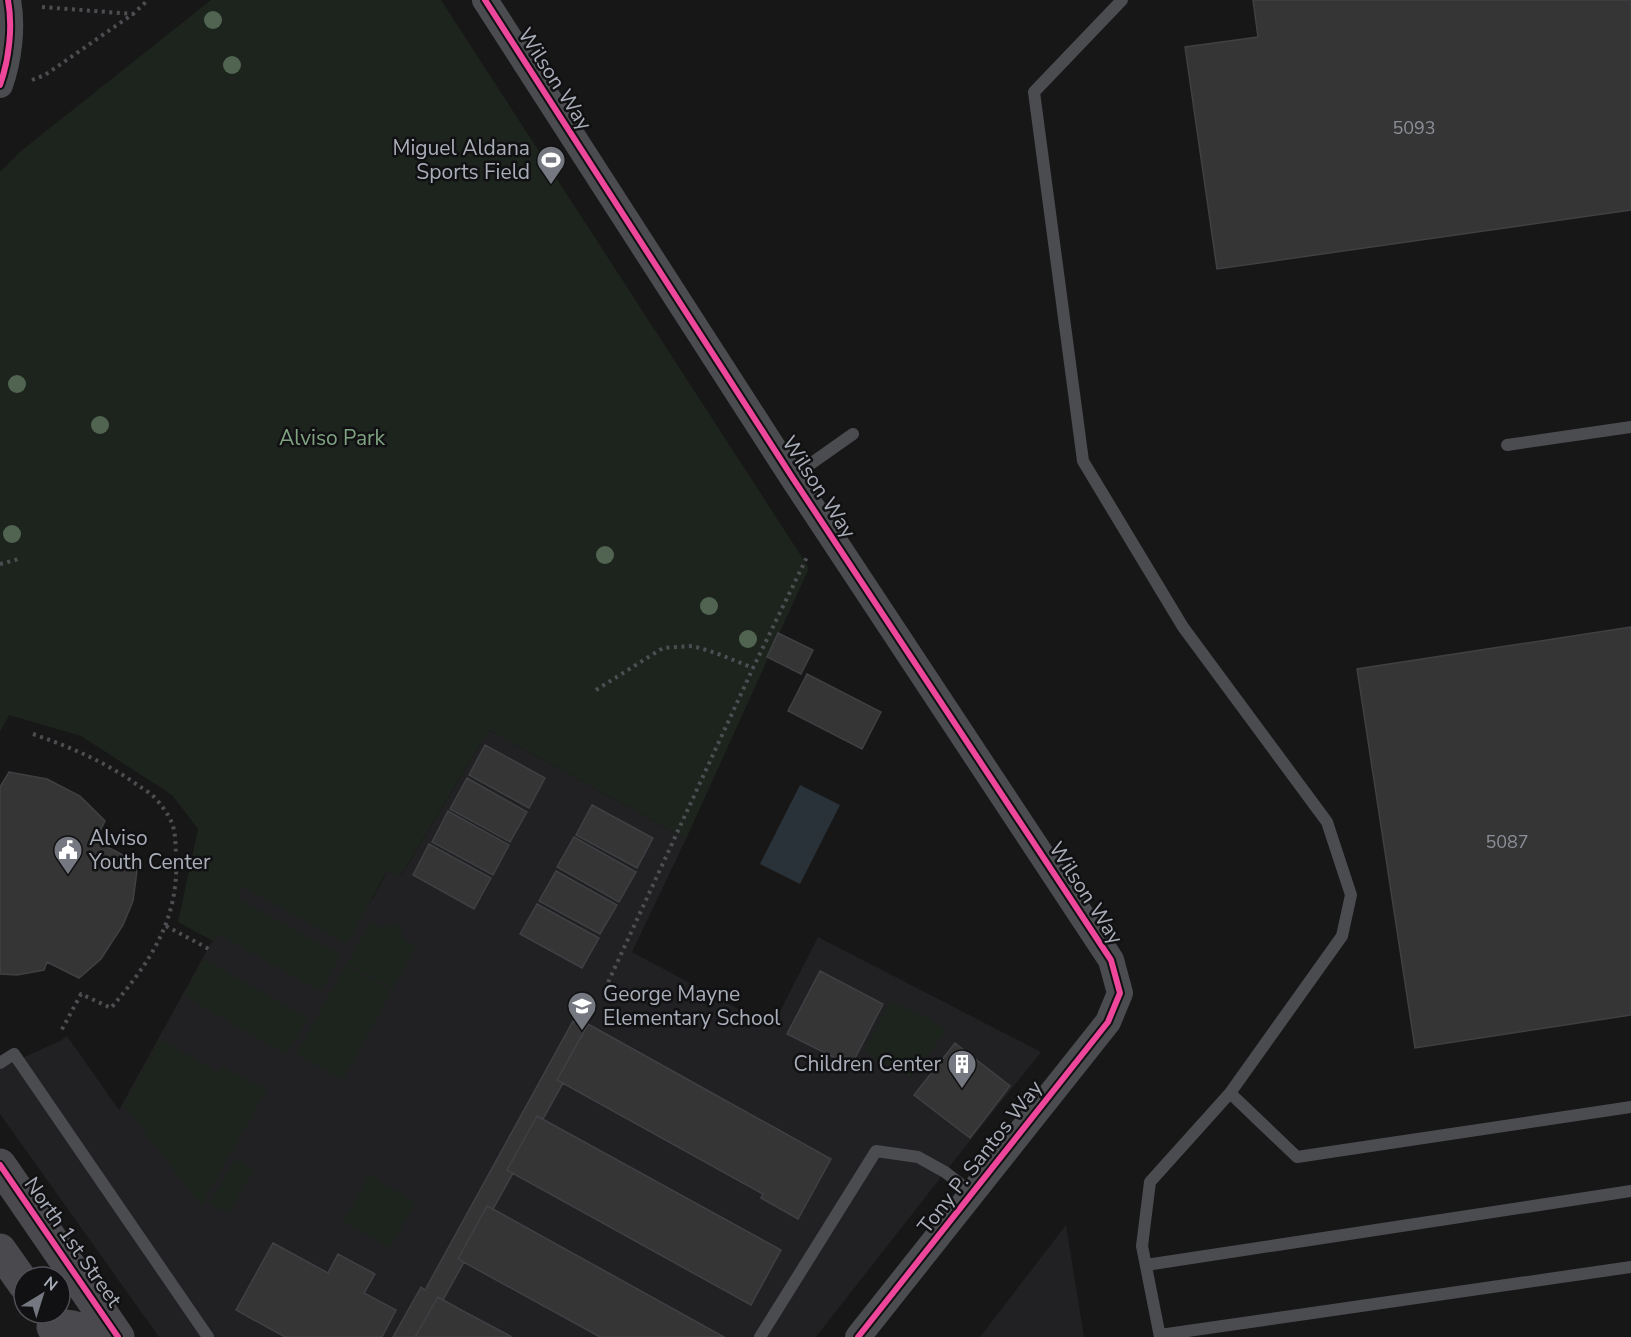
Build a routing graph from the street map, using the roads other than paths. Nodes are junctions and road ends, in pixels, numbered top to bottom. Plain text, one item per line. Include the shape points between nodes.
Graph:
1 (8, 0) edge
2 (485, 0) edge
3 (1122, 0) edge
4 (0, 85) edge
5 (1631, 427) edge
6 (853, 434) dead end
7 (1507, 446) dead end
8 (792, 477) junction
9 (1120, 993) joint
10 (0, 1063) edge
11 (1230, 1093) junction
12 (1631, 1107) edge
13 (0, 1165) edge
14 (1631, 1191) edge
15 (972, 1193) junction
16 (0, 1250) edge
17 (1146, 1265) junction
18 (12, 1267) edge
19 (1631, 1267) edge
20 (49, 1328) edge
21 (1160, 1336) edge
22 (90, 1337) edge
23 (118, 1337) edge
24 (208, 1337) edge
25 (760, 1337) edge
26 (858, 1337) edge

1 - 4 street via 6,68
2 - 8 street, Wilson Way
3 - 11 lane via 1034,92 1083,461 1183,627 1327,822 1351,895 1341,936
5 - 7 lane
6 - 8 lane
8 - 9 street, Wilson Way via 1111,960
9 - 15 street, Tony P. Santos Way via 1108,1022
10 - 24 lane via 14,1054
11 - 12 lane via 1297,1157
11 - 17 lane via 1150,1182 1142,1246
13 - 23 main road, North 1st Street
14 - 17 lane
15 - 25 lane via 918,1157 876,1151
15 - 26 street, Tony P. Santos Way
16 - 18 main road
17 - 21 lane
19 - 21 lane
20 - 22 main road via 68,1324

